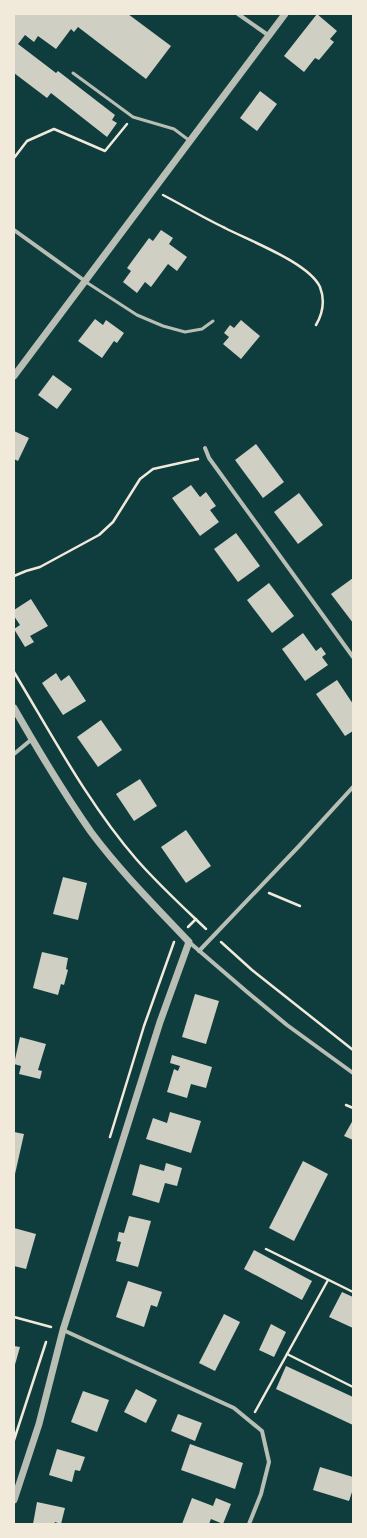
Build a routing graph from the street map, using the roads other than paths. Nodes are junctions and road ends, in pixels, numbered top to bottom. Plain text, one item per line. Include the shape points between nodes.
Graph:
1 (238, 14) edge
2 (285, 14) edge
3 (268, 36) junction
4 (73, 73) dead end
5 (190, 141) junction
6 (14, 230) edge
7 (86, 282) junction
8 (213, 321) dead end
9 (14, 376) edge
10 (204, 448) dead end
11 (353, 657) edge
12 (14, 708) edge
13 (32, 739) junction
14 (14, 754) edge
15 (353, 787) edge
16 (188, 942) junction
17 (199, 951) junction
18 (353, 1073) edge
19 (63, 1330) junction
20 (14, 1500) edge
21 (249, 1524) edge

1 - 3 street
2 - 3 street
3 - 5 street
4 - 5 lane via 133,117 174,129
5 - 7 street
6 - 7 street
7 - 8 lane via 137,315 163,326 185,332 202,329
7 - 9 street
10 - 11 street
12 - 13 street
13 - 14 street
13 - 16 street via 92,833
15 - 17 street
16 - 17 street
16 - 19 street via 160,1022
17 - 18 street via 287,1025
19 - 20 street via 39,1424
19 - 21 street via 234,1408 262,1431 269,1462 261,1494

